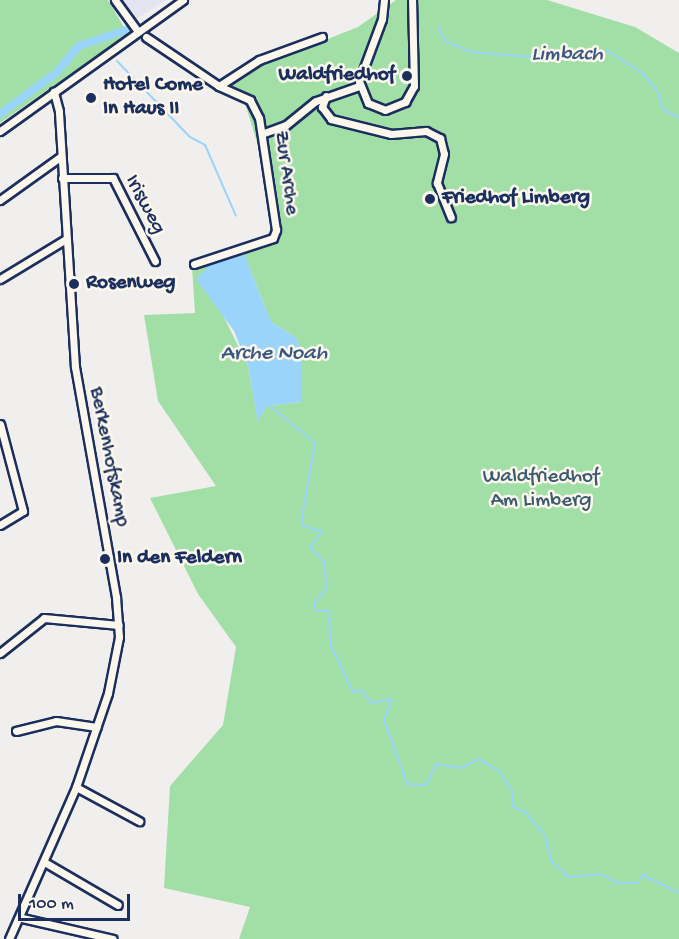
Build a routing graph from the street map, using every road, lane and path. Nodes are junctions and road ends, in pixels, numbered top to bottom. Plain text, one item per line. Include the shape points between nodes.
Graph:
1 (115, 0) edge
2 (183, 0) edge
3 (384, 0) edge
4 (412, 0) edge
5 (138, 32) junction
6 (146, 37) dead end
7 (322, 37) dead end
8 (219, 86) junction
9 (359, 86) junction
10 (54, 92) junction
11 (326, 96) junction
12 (0, 131) edge
13 (264, 133) junction
14 (60, 157) junction
15 (62, 178) junction
16 (0, 200) edge
17 (451, 217) dead end
18 (66, 239) junction
19 (155, 261) dead end
20 (194, 264) dead end
21 (0, 279) edge
22 (0, 424) edge
23 (2, 438) edge
24 (0, 525) edge
25 (119, 625) junction
26 (0, 653) edge
27 (98, 727) junction
28 (16, 731) dead end
29 (76, 788) junction
30 (139, 821) dead end
31 (46, 863) junction
32 (117, 905) dead end
33 (22, 918) junction
34 (9, 939) edge
35 (113, 939) edge

1 - 5 street
2 - 5 street
3 - 9 street via 382,19 360,68
4 - 9 street via 410,27 415,75 410,97 399,107 378,108 364,98
5 - 10 street
6 - 8 street, Zur Arche
7 - 8 street via 259,60
8 - 13 street, Zur Arche via 250,100
9 - 11 street
10 - 12 street
10 - 14 street, Berkenhofskamp
11 - 13 street via 279,129
11 - 17 street via 322,107 331,119 391,134 426,131 440,138 444,154 437,183
13 - 20 street, Zur Arche via 276,211 274,235
14 - 15 street, Berkenhofskamp
14 - 16 street
15 - 18 street, Berkenhofskamp
15 - 19 street, Irisweg via 113,178
18 - 21 street
18 - 25 street, Berkenhofskamp via 75,367
22 - 23 street
23 - 24 street via 23,511
25 - 26 street via 44,618
25 - 27 street, Berkenhofskamp via 115,666
27 - 28 street via 56,721
27 - 29 street, Berkenhofskamp
29 - 30 street
29 - 31 street, Berkenhofskamp
31 - 32 street
31 - 33 street, Berkenhofskamp
33 - 34 street, Berkenhofskamp
33 - 35 street

